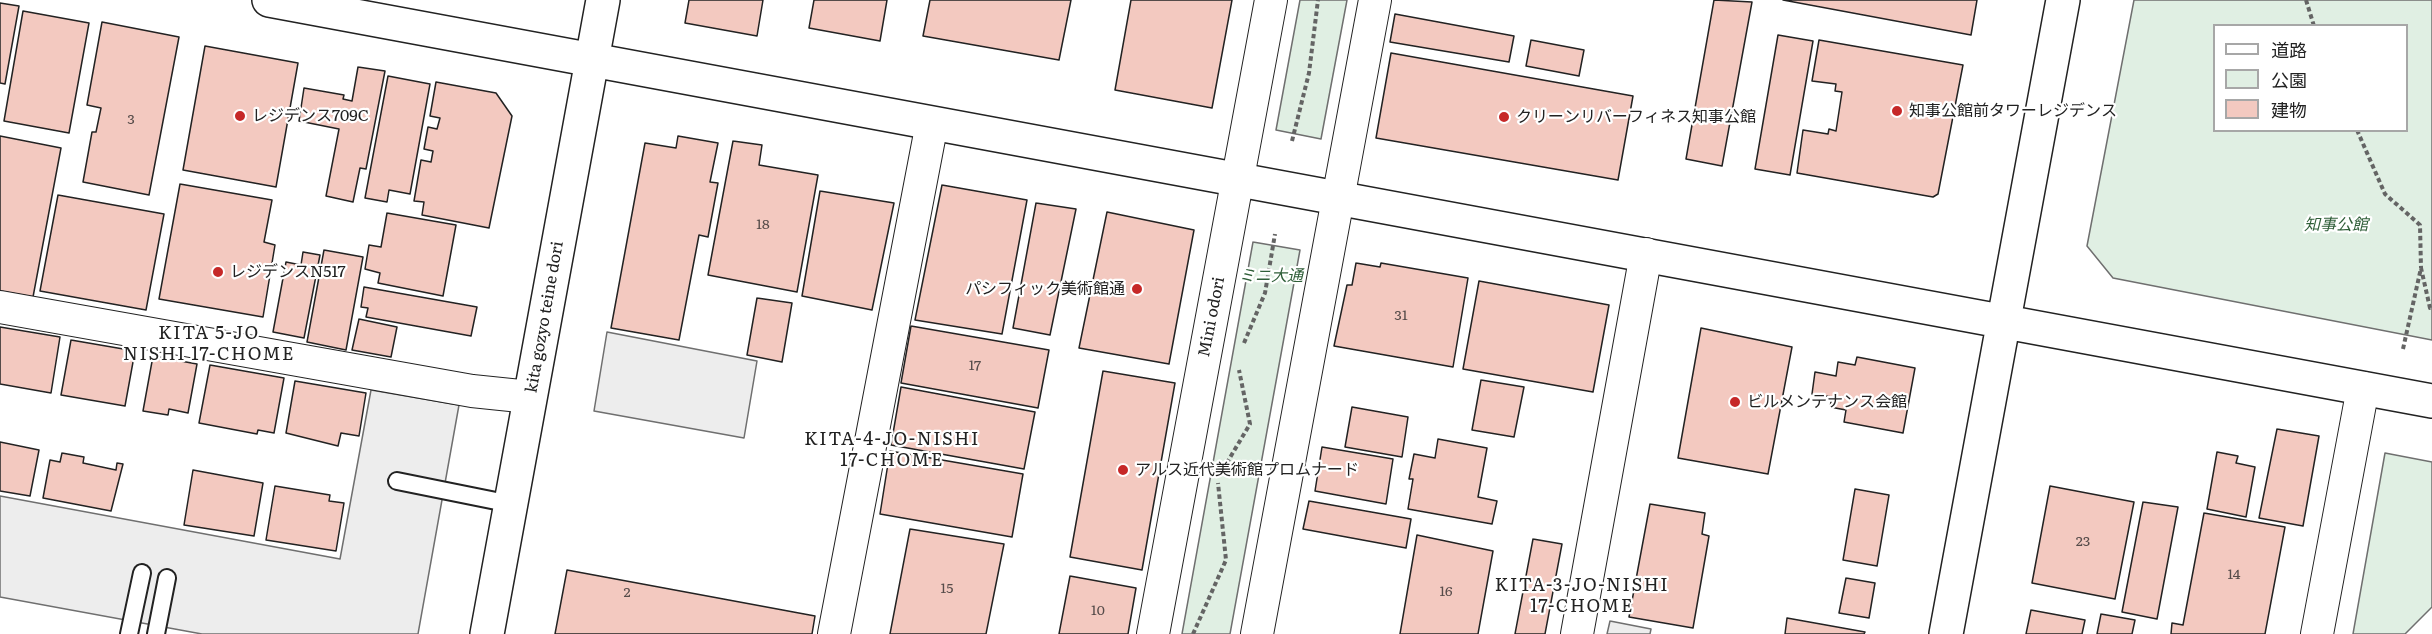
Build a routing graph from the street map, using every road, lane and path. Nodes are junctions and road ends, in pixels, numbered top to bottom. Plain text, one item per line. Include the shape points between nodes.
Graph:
1 (268, 0) edge
2 (603, 0) edge
3 (1270, 0) edge
4 (1318, 0) edge
5 (1375, 0) edge
6 (2063, 0) edge
7 (2306, 0) edge
8 (2313, 24) edge
9 (592, 59) junction
10 (932, 123) junction
11 (2358, 132) edge
12 (1292, 141) dead end
13 (1238, 178) junction
14 (1338, 197) junction
15 (1275, 234) dead end
16 (1646, 255) junction
17 (2421, 268) junction
18 (0, 307) edge
19 (2432, 308) edge
20 (2004, 321) junction
21 (2403, 349) dead end
22 (1241, 351) dead end
23 (1237, 361) dead end
24 (2363, 388) junction
25 (530, 397) junction
26 (2432, 401) edge
27 (397, 481) dead end
28 (511, 504) junction
29 (142, 573) dead end
30 (166, 578) dead end
31 (129, 634) edge
32 (156, 634) edge
33 (487, 634) edge
34 (834, 634) edge
35 (1153, 634) edge
36 (1193, 634) edge
37 (1257, 634) edge
38 (1577, 634) edge
39 (1946, 634) edge
40 (2317, 634) edge

1 - 9 street
2 - 9 street, kita gozyo teine dori
3 - 13 street, Mini odori
4 - 12 path via 1309,73
5 - 14 street
6 - 20 street
7 - 8 path
9 - 10 street
9 - 25 street, kita gozyo teine dori
10 - 13 street
10 - 34 street
11 - 17 path via 2385,194 2420,225
13 - 14 street
13 - 35 street, Mini odori
14 - 16 street
14 - 37 street
15 - 22 path via 1265,293
16 - 20 street
16 - 38 street
17 - 19 path
17 - 21 path
18 - 25 street via 461,389
20 - 24 street
20 - 39 street
23 - 36 path via 1250,424 1217,479 1226,560
24 - 26 street
24 - 40 street
25 - 28 street, kita gozyo teine dori
27 - 28 lane
28 - 33 street, kita gozyo teine dori
29 - 31 lane
30 - 32 lane

